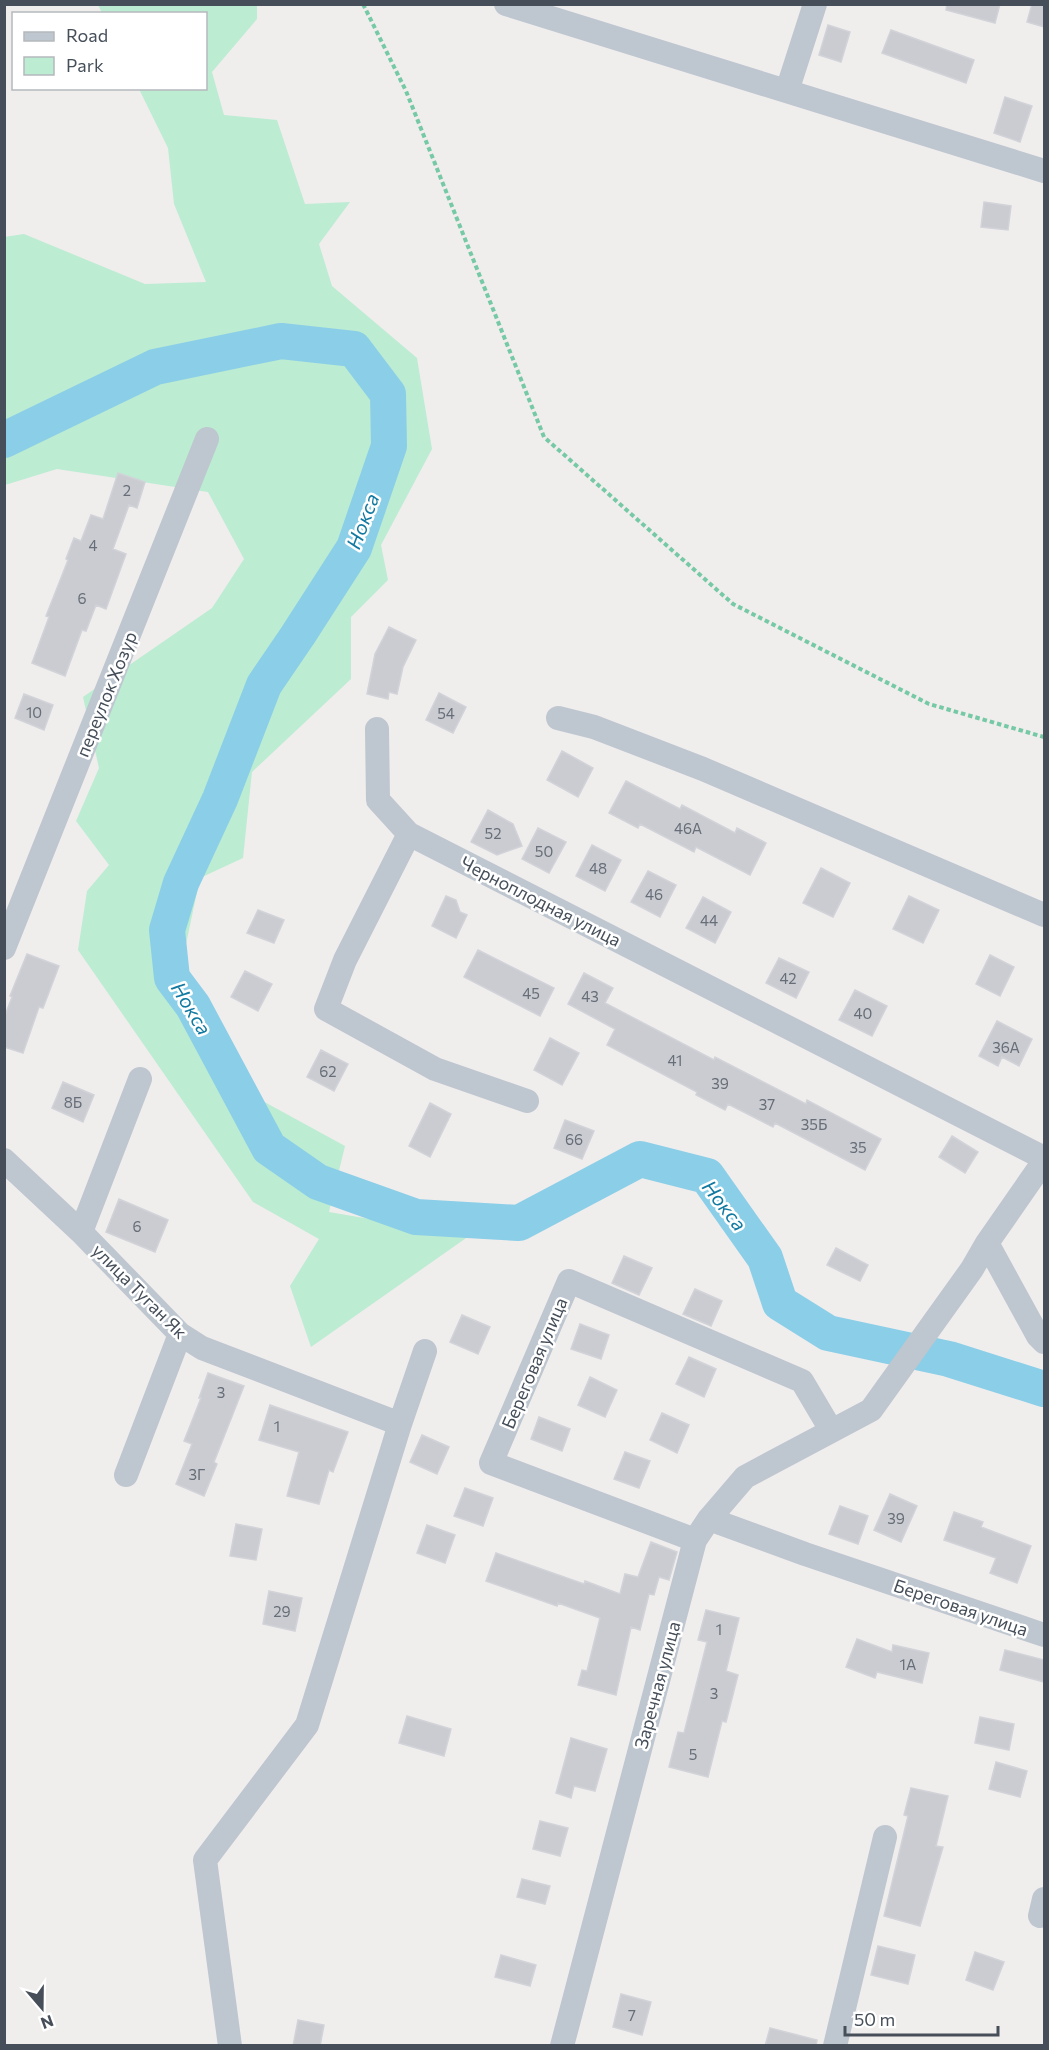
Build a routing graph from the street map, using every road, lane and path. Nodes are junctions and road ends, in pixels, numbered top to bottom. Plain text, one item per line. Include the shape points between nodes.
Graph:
1 (363, 4) edge
2 (506, 4) edge
3 (815, 4) edge
4 (788, 92) junction
5 (1044, 171) edge
6 (207, 440) dead end
7 (558, 718) dead end
8 (377, 729) dead end
9 (1044, 737) edge
10 (409, 834) junction
11 (1044, 915) edge
12 (4, 948) edge
13 (140, 1079) dead end
14 (527, 1101) dead end
15 (4, 1160) edge
16 (1042, 1168) edge
17 (81, 1232) junction
18 (987, 1243) junction
19 (180, 1334) junction
20 (1044, 1342) edge
21 (425, 1351) dead end
22 (400, 1424) junction
23 (831, 1430) junction
24 (126, 1475) dead end
25 (709, 1519) junction
26 (695, 1540) junction
27 (1044, 1635) edge
28 (885, 1837) dead end
29 (230, 2046) edge
30 (562, 2046) edge
31 (835, 2046) edge

1 - 9 path via 406,91 544,437 733,604 929,704
2 - 4 street
3 - 4 street
4 - 5 street
6 - 12 street, переулок Хозур
7 - 11 street via 594,727 703,769
8 - 10 street via 378,800
10 - 14 street via 345,960 326,1008 435,1069
10 - 16 street, Черноплодная улица
13 - 17 street
15 - 17 street, улица Туган Як
16 - 18 street
17 - 19 street, улица Туган Як
18 - 20 street
18 - 23 street, Заречная улица via 871,1410
19 - 22 street, улица Туган Як via 202,1348
19 - 24 street
21 - 22 street
22 - 29 street via 307,1725 204,1860
23 - 25 street, Заречная улица via 745,1477
23 - 26 street, Береговая улица via 802,1381 569,1281 491,1464
25 - 26 street, Заречная улица
25 - 27 street, Береговая улица
26 - 30 street, Заречная улица
28 - 31 street

